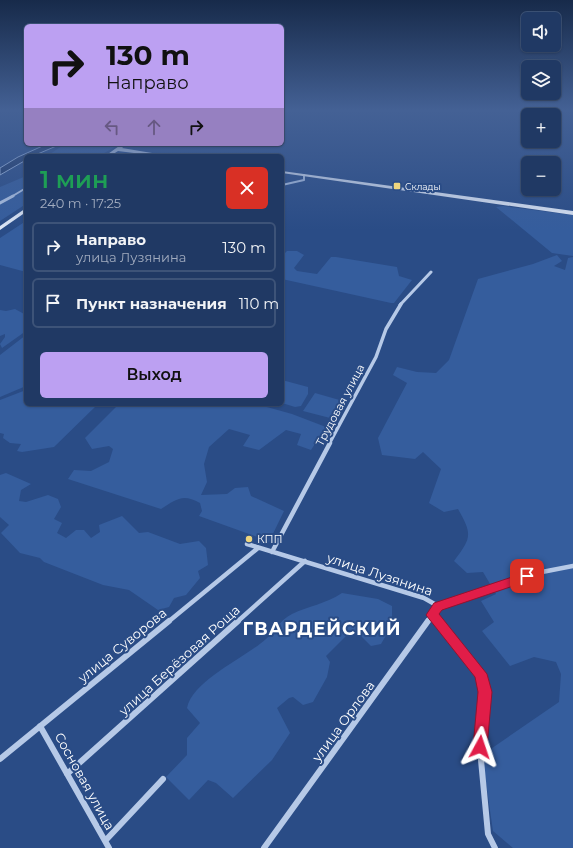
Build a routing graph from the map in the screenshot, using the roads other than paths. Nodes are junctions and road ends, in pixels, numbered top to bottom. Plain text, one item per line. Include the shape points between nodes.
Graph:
1 (129, 151) edge
2 (154, 154) edge
3 (284, 172) edge
4 (304, 175) junction
5 (284, 185) edge
6 (24, 189) edge
7 (0, 203) edge
8 (24, 211) edge
9 (573, 212) edge
10 (0, 228) edge
11 (431, 272) dead end
12 (248, 544) dead end
13 (258, 548) junction
14 (272, 552) junction
15 (305, 561) junction
16 (573, 566) edge
17 (438, 606) junction
18 (432, 615) junction
19 (40, 726) junction
20 (0, 759) edge
21 (67, 774) junction
22 (163, 779) dead end
23 (105, 841) junction
24 (109, 848) edge
25 (264, 848) edge
26 (495, 848) edge

1 - 2 main road
3 - 4 main road
4 - 5 street via 304,180
4 - 9 main road
6 - 7 street
8 - 10 main road
11 - 14 street, Трудовая улица via 400,306 386,329 376,357
12 - 13 street, улица Лузянина
13 - 14 street, улица Лузянина
13 - 19 street, улица Суворова
14 - 15 street, улица Лузянина
15 - 17 street, улица Лузянина via 424,598
15 - 21 street, улица Берёзовая Роща
16 - 17 street, улица Лузянина via 542,572
17 - 18 street, улица Орлова
18 - 25 street, улица Орлова
18 - 26 street via 481,674 485,692 480,747 488,834
19 - 20 street, улица Суворова
19 - 21 street, Сосновая улица
21 - 23 street, Сосновая улица
22 - 23 street
23 - 24 street, Сосновая улица

